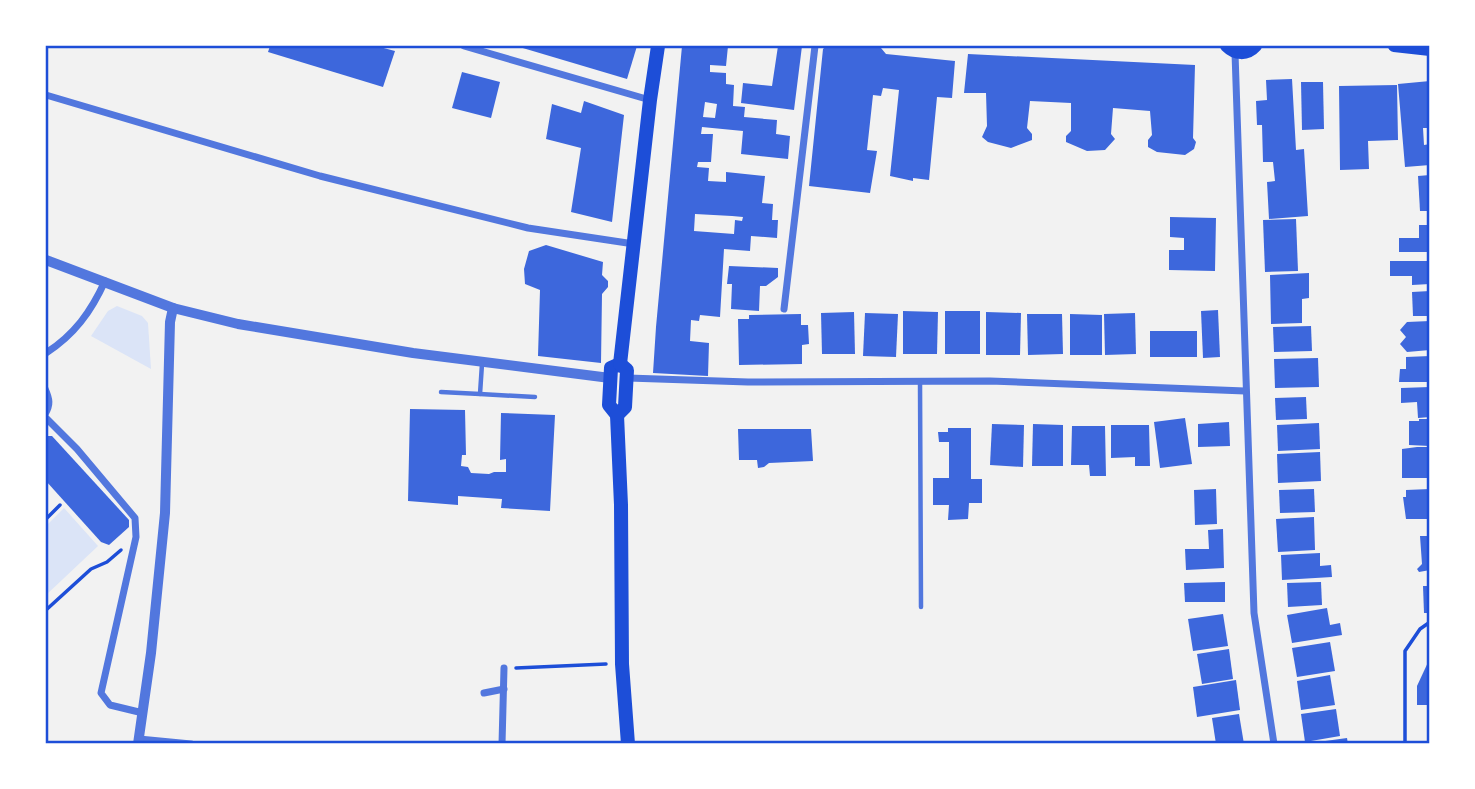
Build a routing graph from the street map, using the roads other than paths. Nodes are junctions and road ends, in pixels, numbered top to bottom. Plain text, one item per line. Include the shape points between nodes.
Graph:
1 (464, 46) edge
2 (658, 46) edge
3 (814, 46) edge
4 (1256, 46) edge
5 (1394, 46) edge
6 (1231, 49) edge
7 (1430, 50) edge
8 (46, 95) edge
9 (650, 100) junction
10 (634, 244) junction
11 (46, 260) edge
12 (105, 281) junction
13 (173, 308) junction
14 (784, 309) dead end
15 (46, 353) edge
16 (482, 363) junction
17 (620, 364) junction
18 (610, 378) junction
19 (628, 378) junction
20 (919, 380) junction
21 (46, 388) edge
22 (1245, 391) junction
23 (441, 392) dead end
24 (480, 394) junction
25 (535, 397) dead end
26 (617, 415) junction
27 (46, 416) edge
28 (921, 607) dead end
29 (504, 668) road end
30 (504, 689) junction
31 (484, 693) dead end
32 (143, 713) junction
33 (139, 741) edge
34 (191, 744) edge
35 (502, 744) edge
36 (628, 744) edge
37 (1274, 744) edge

1 - 9 street
2 - 9 main road
3 - 14 street
4 - 6 main road via 1249,52
5 - 7 main road
6 - 22 street
8 - 10 street via 320,176 528,228
9 - 10 main road
10 - 17 main road
11 - 12 street
12 - 13 street
12 - 15 street via 83,321
13 - 16 street via 238,324
13 - 32 street via 165,513
16 - 18 street
16 - 24 lane
17 - 18 main road via 611,368
17 - 19 main road
18 - 26 main road via 609,405
19 - 20 street
19 - 26 main road via 625,407
20 - 22 street
20 - 28 lane
21 - 27 lane via 51,397
22 - 37 street via 1254,613
23 - 24 lane
24 - 25 lane
26 - 36 main road
27 - 32 street via 135,518 136,537 101,693 110,705
29 - 30 street
30 - 31 street
30 - 35 street
32 - 33 street
33 - 34 street

